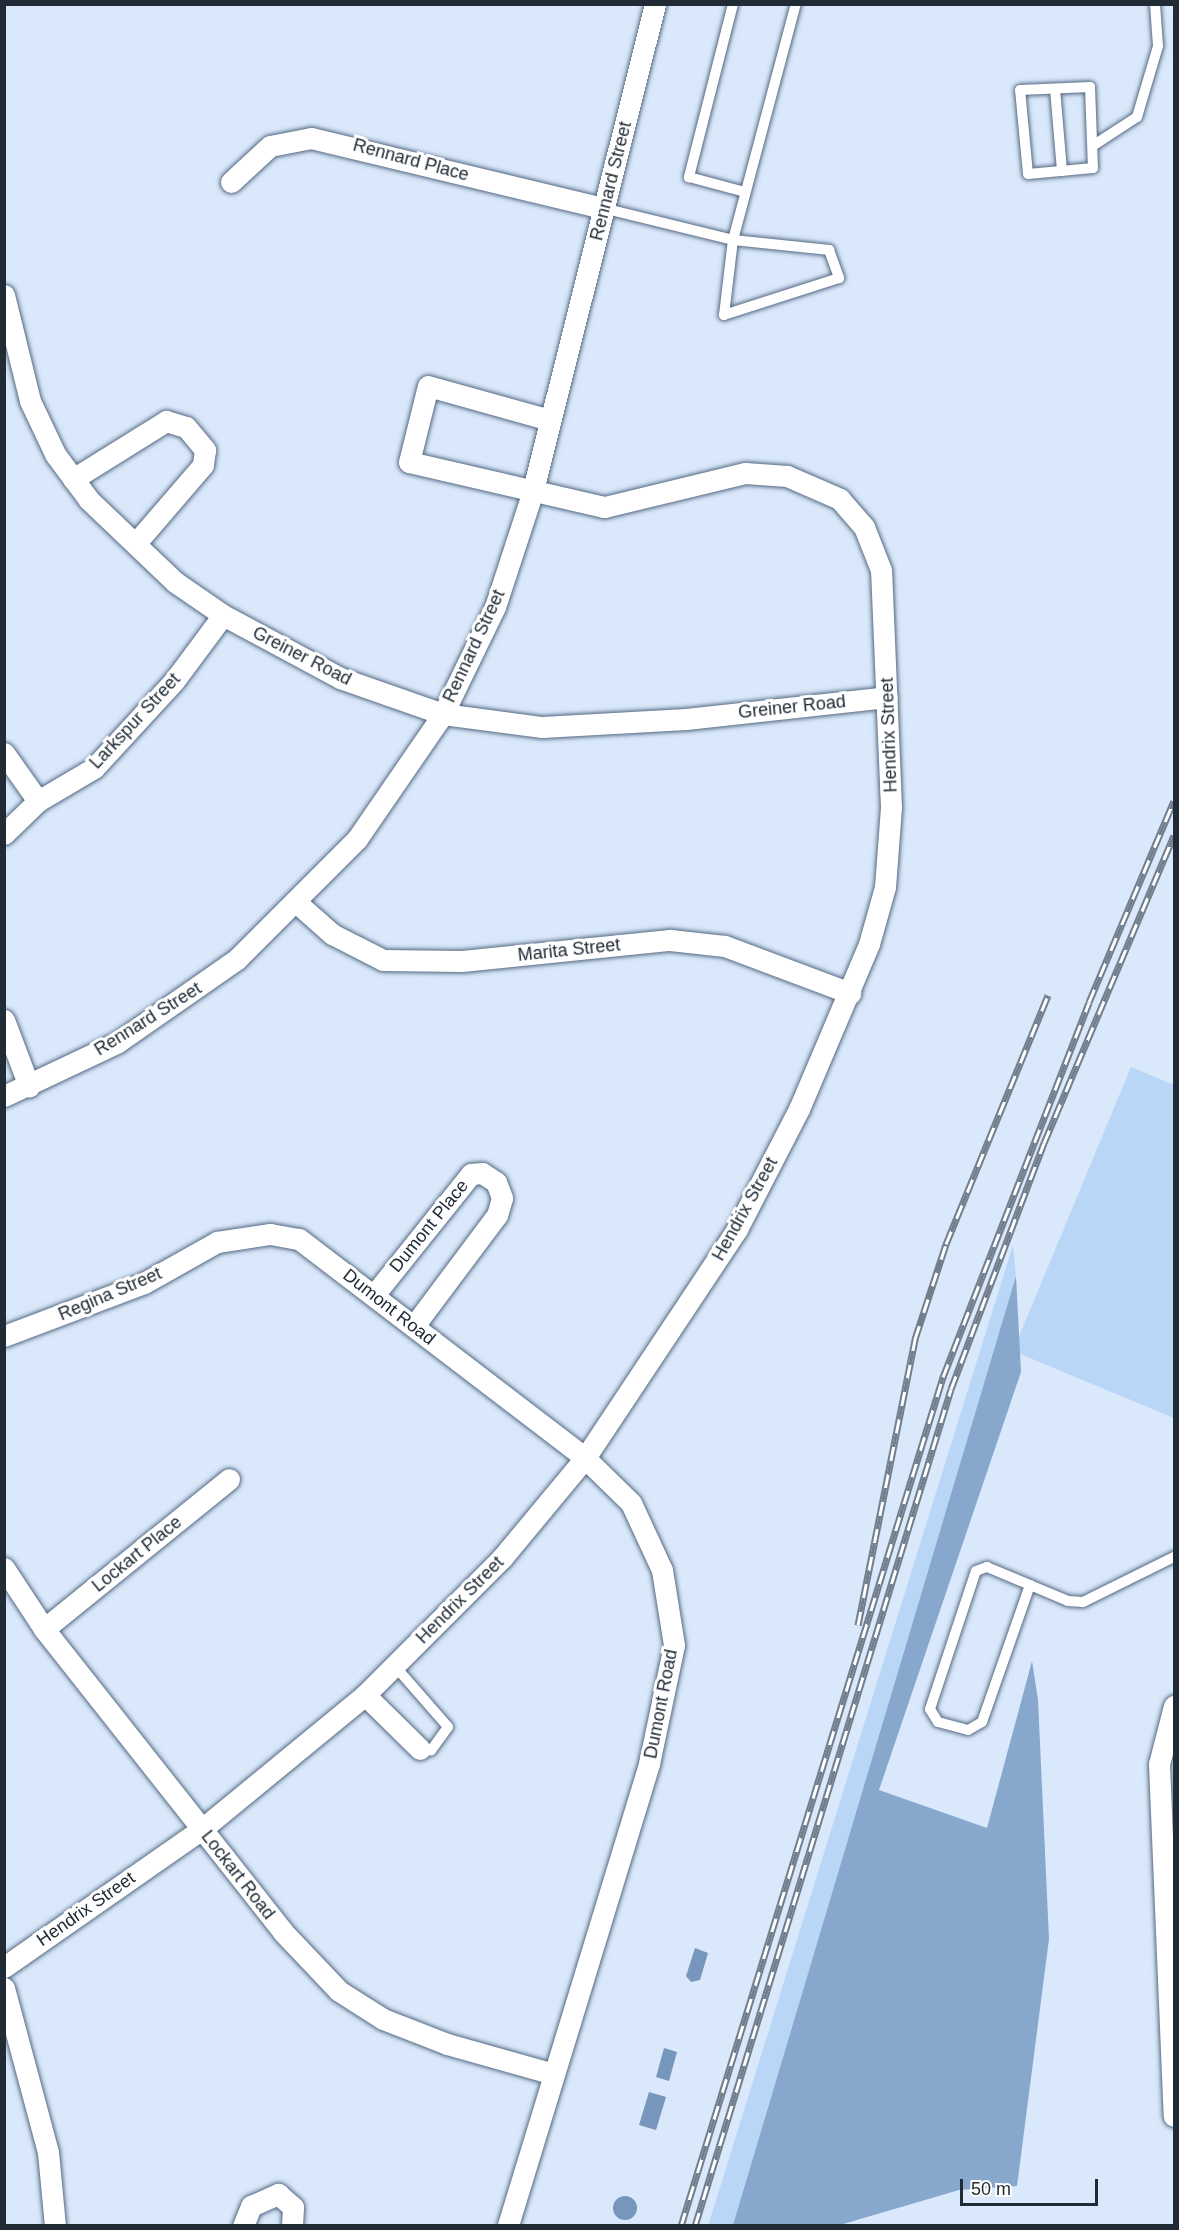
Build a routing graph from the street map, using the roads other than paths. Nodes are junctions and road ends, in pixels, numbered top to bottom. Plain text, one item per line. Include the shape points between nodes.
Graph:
1 (655, 4) edge
2 (734, 4) edge
3 (796, 4) edge
4 (1155, 4) edge
5 (1055, 89) junction
6 (1094, 145) junction
7 (1062, 171) junction
8 (231, 182) dead end
9 (745, 192) junction
10 (603, 208) junction
11 (733, 240) junction
12 (4, 295) edge
13 (550, 420) junction
14 (73, 478) junction
15 (532, 494) junction
16 (135, 544) junction
17 (223, 615) junction
18 (887, 696) junction
19 (443, 714) junction
20 (4, 753) edge
21 (38, 801) junction
22 (4, 834) edge
23 (297, 903) junction
24 (850, 993) junction
25 (4, 1020) edge
26 (29, 1086) junction
27 (4, 1096) edge
28 (211, 1245) joint
29 (374, 1295) junction
30 (414, 1326) junction
31 (4, 1336) edge
32 (585, 1458) junction
33 (229, 1479) dead end
34 (1174, 1557) edge
35 (4, 1568) edge
36 (1030, 1585) junction
37 (44, 1629) junction
38 (394, 1665) junction
39 (364, 1695) junction
40 (1174, 1706) edge
41 (420, 1749) joint
42 (202, 1829) junction
43 (4, 1967) edge
44 (4, 1988) edge
45 (1172, 2049) edge
46 (554, 2074) junction
47 (1174, 2116) edge
48 (55, 2226) edge
49 (243, 2226) edge
50 (292, 2226) edge
51 (508, 2226) edge

1 - 10 street, Rennard Street
2 - 9 lane via 690,177
3 - 9 lane
4 - 6 lane via 1158,46 1137,117
5 - 6 lane via 1090,87
5 - 7 lane
5 - 7 lane via 1020,90 1028,174
6 - 7 lane via 1093,168
8 - 10 street, Rennard Place via 270,146 311,138
9 - 11 lane
10 - 11 lane
10 - 13 street, Rennard Street
11 - 11 lane via 724,315 838,278 829,250
12 - 14 street, Greiner Road via 30,401
13 - 15 street, Rennard Street
13 - 15 street, Hendrix Street via 428,386 414,440 409,462
14 - 16 street, Greiner Road
14 - 16 street via 166,421 186,427 205,450 203,465
15 - 18 street, Hendrix Street via 604,507 745,473 787,476 840,499 864,527 881,570
15 - 19 street, Rennard Street via 495,607
16 - 17 street, Greiner Road
17 - 19 street, Greiner Road via 340,678
17 - 21 street, Larkspur Street via 174,681 94,768
18 - 19 street, Greiner Road via 586,726 542,727
18 - 24 street, Hendrix Street via 891,807 885,886
19 - 23 street, Rennard Street via 365,829
20 - 21 street
21 - 22 street, Larkspur Street
23 - 24 street, Marita Street via 332,934 383,960 462,961 670,940 725,946
23 - 26 street, Rennard Street via 184,999 118,1042
24 - 32 street, Hendrix Street via 799,1109 737,1229
25 - 26 street
26 - 27 street, Rennard Street
28 - 29 street, Dumont Road via 270,1234 299,1239
28 - 31 street, Regina Street via 144,1283
29 - 30 street, Dumont Road
29 - 30 street, Dumont Place via 471,1174 482,1173 496,1182 502,1198 497,1215
30 - 32 street, Dumont Road
32 - 38 street, Hendrix Street via 502,1558
32 - 46 street, Dumont Road via 631,1503 644,1526 662,1570 674,1645 649,1764
33 - 37 street, Lockart Place
34 - 36 lane via 1083,1602
35 - 37 street, Lockart Road
36 - 36 lane via 987,1567 976,1571 930,1708 938,1722 968,1730 982,1722
37 - 42 street, Lockart Road
38 - 39 street, Hendrix Street
38 - 41 lane via 448,1727 431,1750
39 - 41 street
39 - 42 street, Hendrix Street
40 - 45 street via 1159,1764
42 - 43 street, Hendrix Street
42 - 46 street, Lockart Road via 283,1932 339,1990 383,2019 447,2044
44 - 48 street via 48,2152
45 - 47 street
46 - 51 street, Dumont Road
49 - 50 street via 251,2206 278,2194 293,2207

